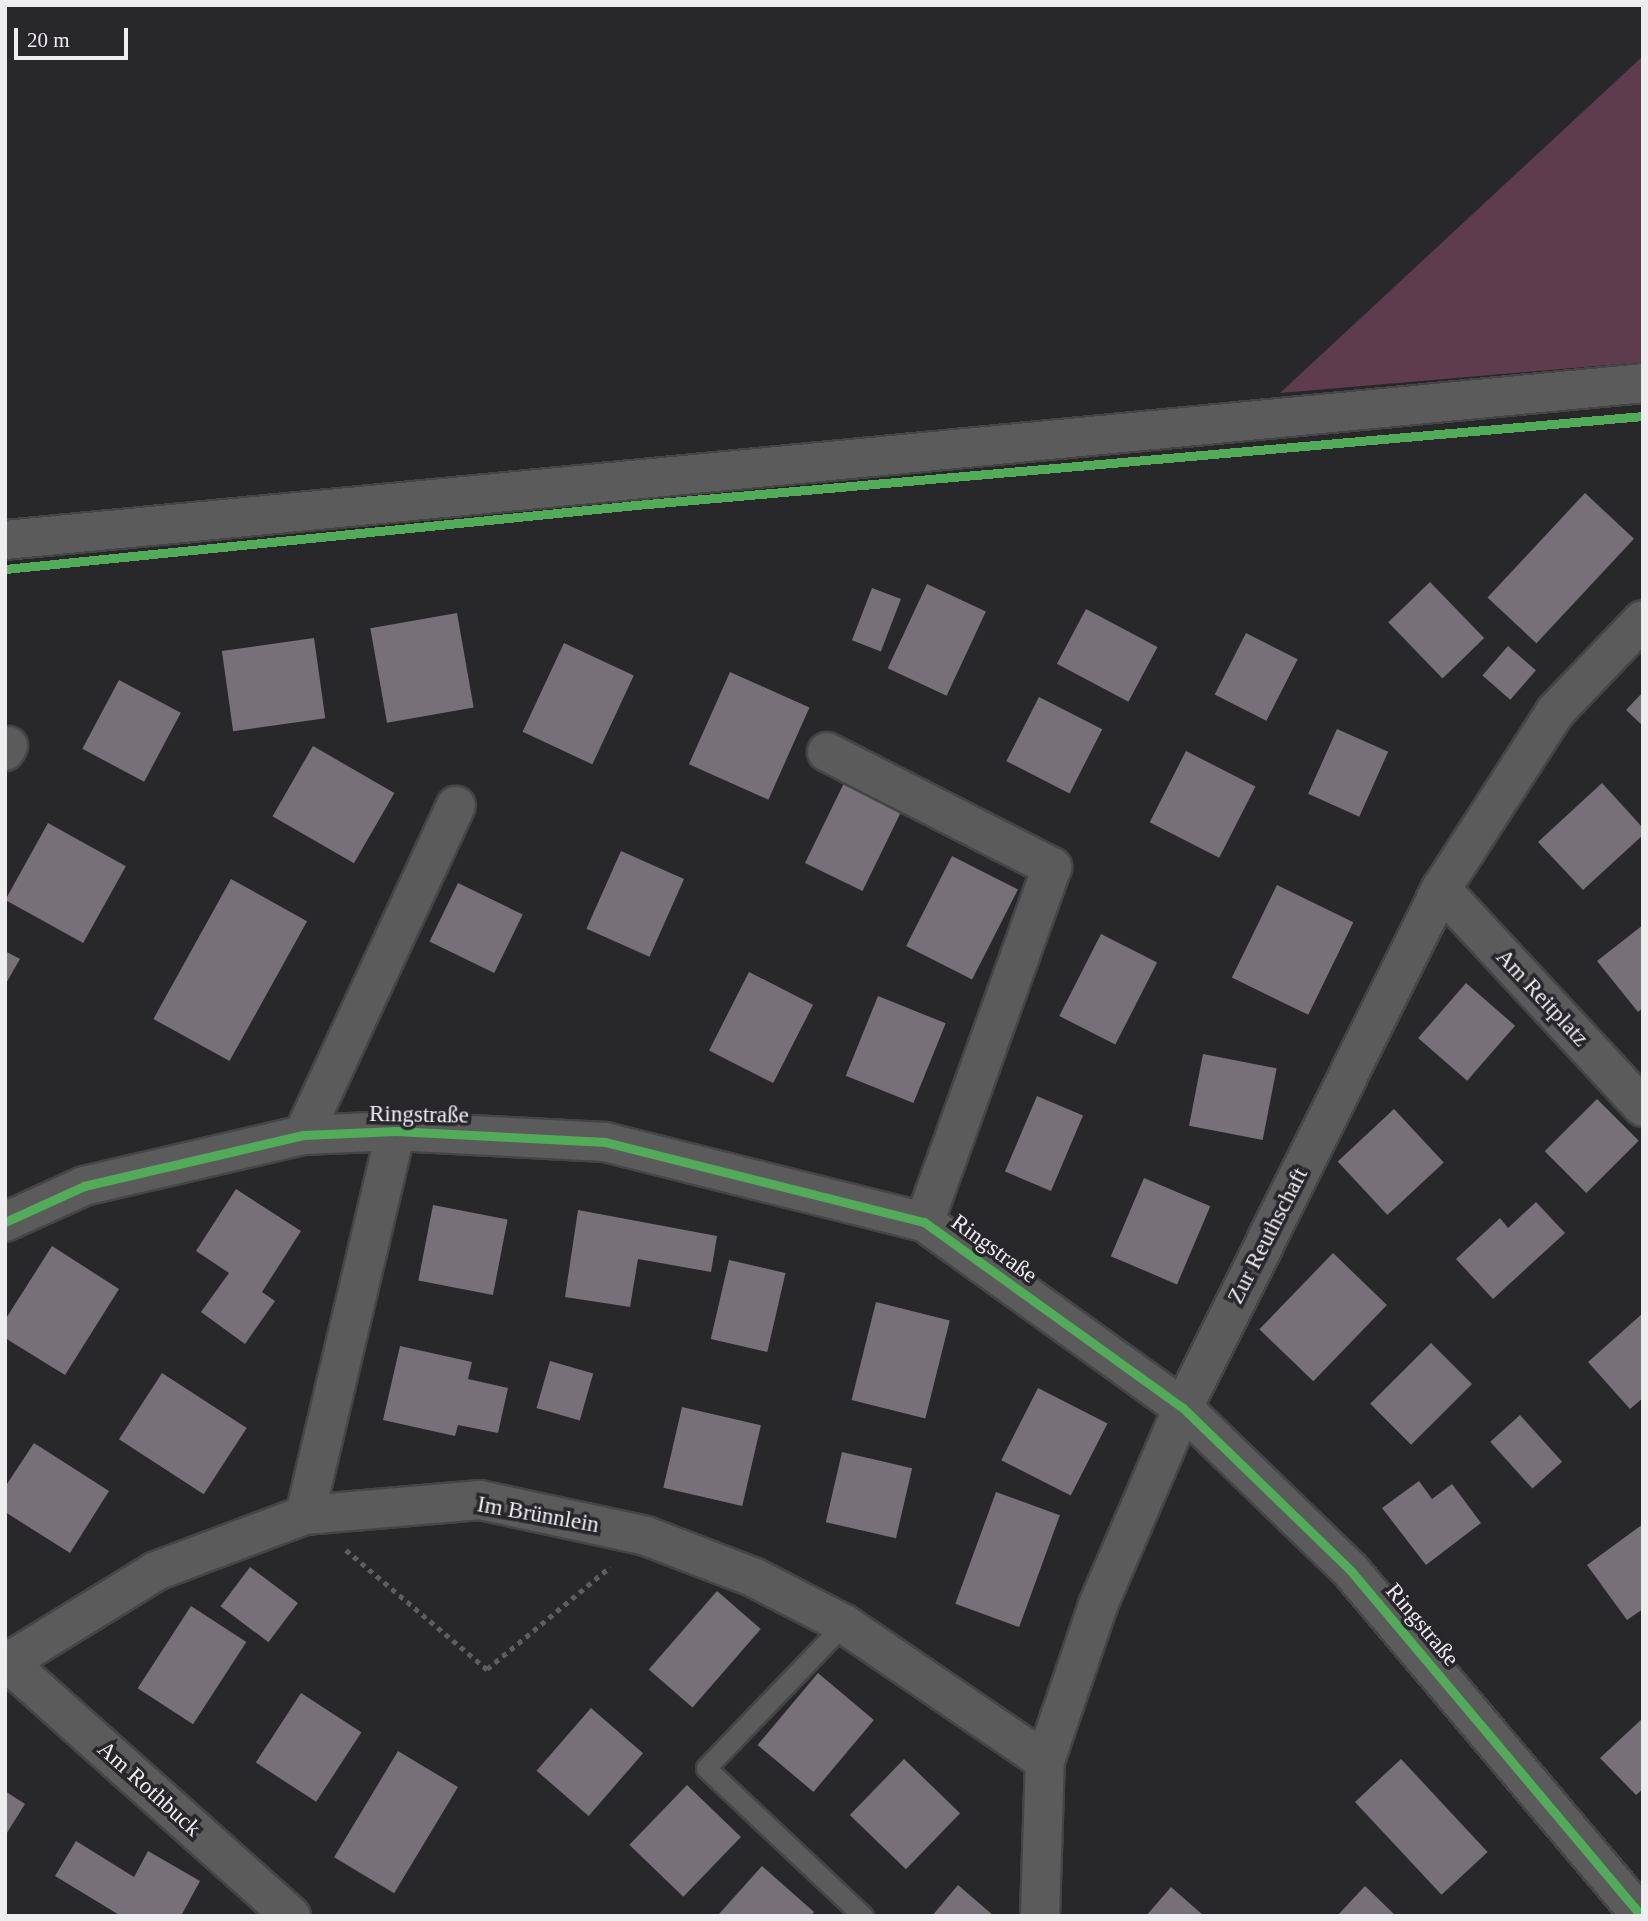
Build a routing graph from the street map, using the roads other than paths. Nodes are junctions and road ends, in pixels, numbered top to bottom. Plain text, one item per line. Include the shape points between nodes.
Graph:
1 (1643, 383) edge
2 (5, 540) edge
3 (1643, 620) edge
4 (827, 752) dead end
5 (456, 806) dead end
6 (1441, 889) junction
7 (1643, 1107) edge
8 (396, 1131) junction
9 (303, 1135) junction
10 (5, 1222) edge
11 (924, 1222) junction
12 (1183, 1408) junction
13 (305, 1516) junction
14 (844, 1623) junction
15 (6, 1663) edge
16 (1045, 1761) junction
17 (291, 1916) edge
18 (863, 1916) edge
19 (1040, 1916) edge
20 (1642, 1916) edge

1 - 2 street
3 - 6 street, Zur Reuthschaft via 1555,712
4 - 11 street via 1052,867
5 - 9 street
6 - 7 street, Am Reitplatz
6 - 12 street, Zur Reuthschaft
8 - 9 street, Ringstraße
8 - 11 street, Ringstraße via 605,1142
8 - 13 street
9 - 10 street, Ringstraße via 85,1186
11 - 12 street, Ringstraße
12 - 16 street, Zur Reuthschaft via 1098,1605
12 - 20 street, Ringstraße via 1351,1571
13 - 14 street, Im Brünnlein via 480,1500 646,1536 753,1577
13 - 15 street, Im Brünnlein via 156,1571
14 - 16 street, Im Brünnlein
14 - 18 lane via 706,1768
15 - 17 street, Am Rothbuck
16 - 19 street, Zur Reuthschaft

